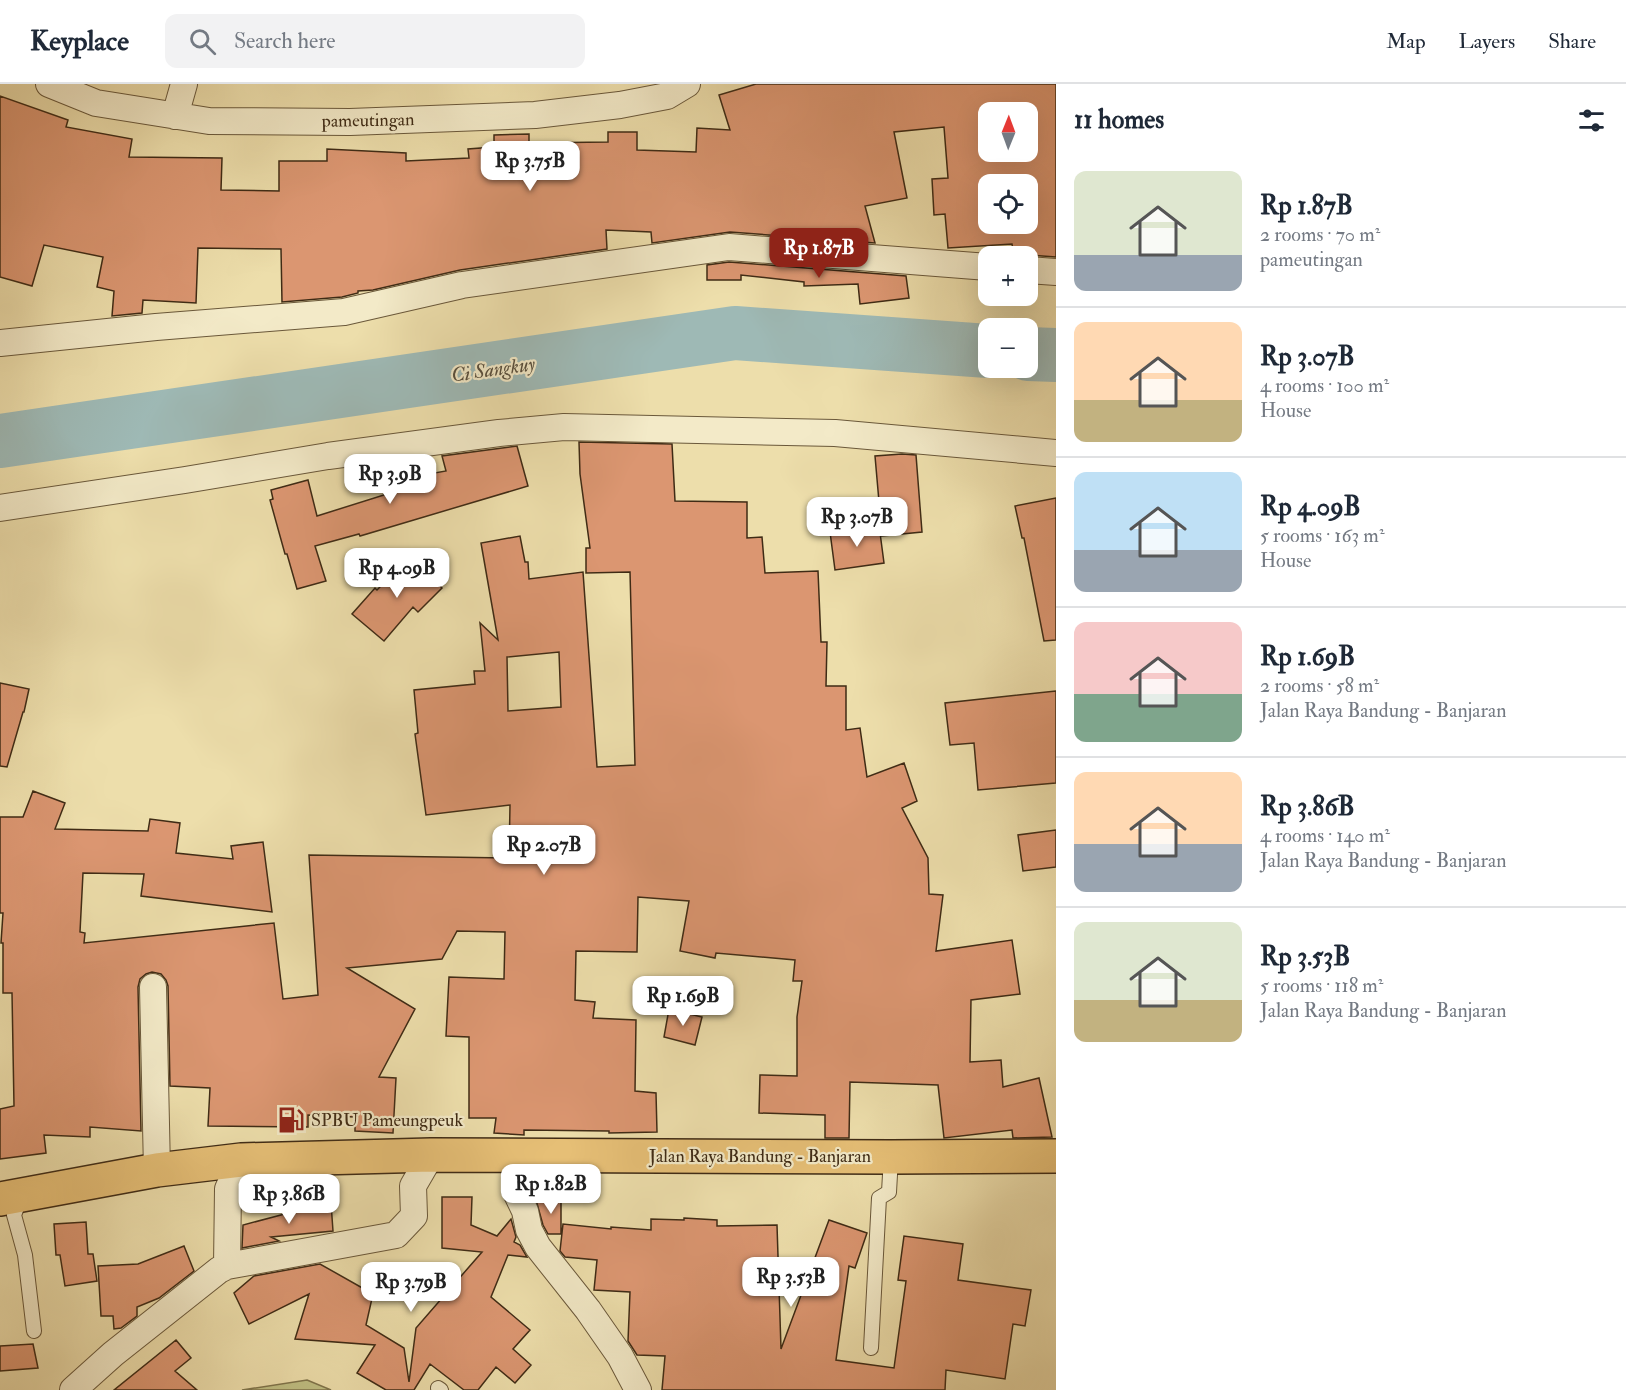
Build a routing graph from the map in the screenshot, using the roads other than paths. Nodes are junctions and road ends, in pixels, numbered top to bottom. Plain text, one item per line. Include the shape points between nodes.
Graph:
1 (50, 84) edge
2 (184, 84) edge
3 (687, 84) edge
4 (175, 116) junction
5 (978, 266) edge
6 (1038, 271) edge
7 (1056, 272) edge
8 (0, 343) edge
9 (1056, 453) edge
10 (0, 507) edge
11 (153, 987) dead end
12 (431, 1155) junction
13 (518, 1155) junction
14 (1056, 1156) edge
15 (891, 1157) junction
16 (241, 1160) junction
17 (157, 1170) junction
18 (11, 1197) edge
19 (227, 1266) junction
20 (34, 1331) dead end
21 (871, 1348) dead end
22 (73, 1390) edge
23 (638, 1390) edge

1 - 4 street, pameutingan via 96,102
2 - 4 street
3 - 4 street, pameutingan via 667,96 536,115 350,122 209,121
5 - 8 street via 729,247 462,285 344,312
6 - 7 street
9 - 10 street via 835,433 564,427 339,454
11 - 17 street
12 - 13 main road, Jalan Raya Bandung - Banjaran
12 - 16 main road, Jalan Raya Bandung - Banjaran
12 - 19 street via 413,1186 414,1216 396,1235
13 - 15 main road, Jalan Raya Bandung - Banjaran
13 - 23 street via 515,1190 529,1230 620,1356
14 - 15 main road, Jalan Raya Bandung - Banjaran
15 - 21 lane via 889,1192 879,1198
16 - 17 main road, Jalan Raya Bandung - Banjaran
16 - 19 street via 228,1189
17 - 18 main road, Jalan Raya Bandung - Banjaran
18 - 20 lane via 25,1255
19 - 22 street

